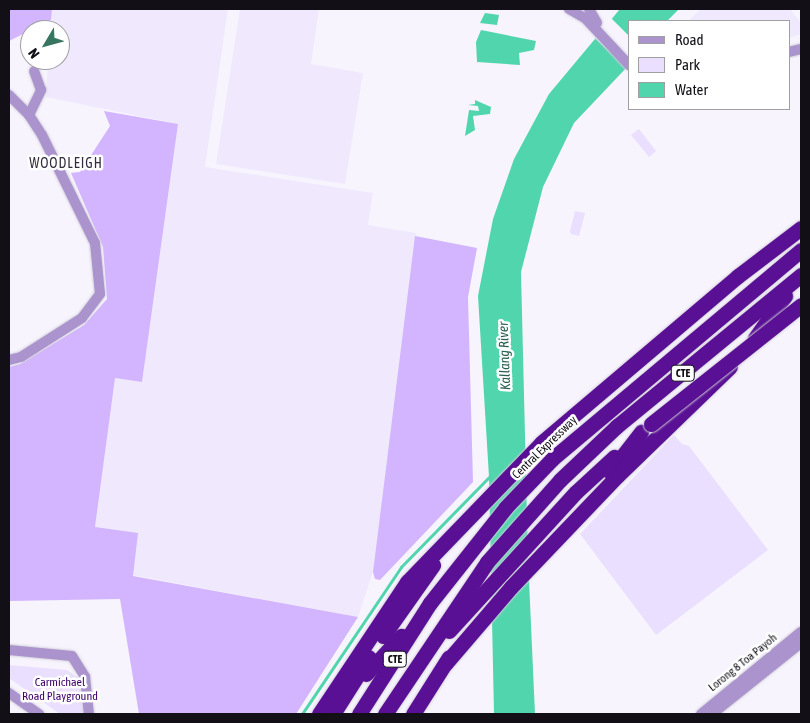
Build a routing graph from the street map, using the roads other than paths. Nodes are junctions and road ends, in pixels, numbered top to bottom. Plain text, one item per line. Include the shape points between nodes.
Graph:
1 (569, 9) edge
2 (587, 13) edge
3 (628, 55) edge
4 (628, 64) edge
5 (34, 71) dead end
6 (9, 95) edge
7 (29, 114) junction
8 (801, 228) edge
9 (801, 250) edge
10 (801, 276) edge
11 (801, 282) edge
12 (801, 305) edge
13 (9, 360) edge
14 (584, 499) junction
15 (466, 522) junction
16 (468, 598) junction
17 (430, 603) junction
18 (801, 632) edge
19 (801, 643) edge
20 (9, 650) edge
21 (9, 693) edge
22 (342, 700) junction
23 (39, 714) edge
24 (89, 714) edge
25 (319, 714) edge
26 (333, 714) edge
27 (359, 714) edge
28 (385, 714) edge
29 (413, 714) edge
30 (701, 714) edge
31 (712, 714) edge

1 - 2 street
2 - 3 street
2 - 4 street
5 - 7 street via 41,90
6 - 7 street
7 - 13 street via 95,243 100,294 82,318 21,357
8 - 15 highway via 723,288 541,443
9 - 17 highway, Central Expressway / CTE via 552,459 463,559
10 - 16 highway, CTE via 618,426 560,480 515,528
11 - 14 highway via 779,301 764,329 711,388
12 - 14 highway, bridge via 646,428
14 - 16 highway
14 - 29 highway via 511,587 475,624
15 - 22 highway via 371,653
15 - 25 highway via 408,582
16 - 28 highway, CTE
17 - 22 highway
17 - 27 highway, Central Expressway / CTE
18 - 30 street, Lorong 8 Toa Payoh
19 - 31 street, Lorong 8 Toa Payoh
20 - 24 street via 72,656 86,677
21 - 23 street
22 - 26 highway

